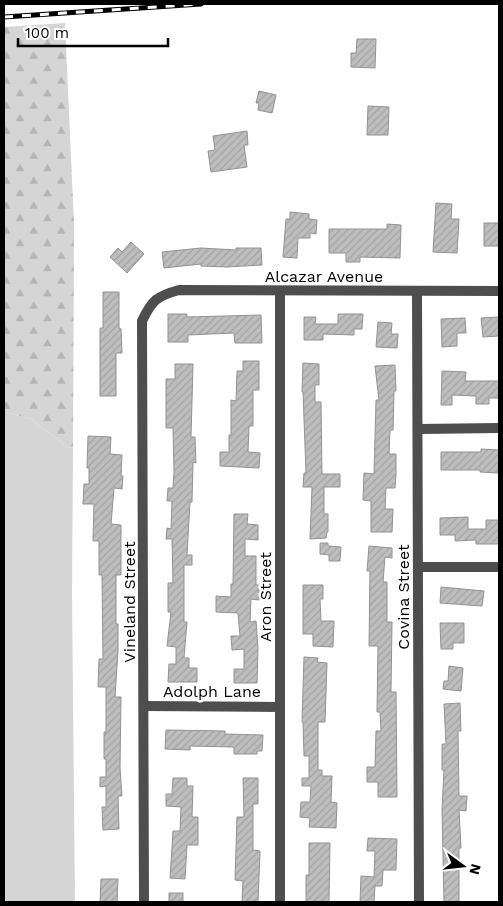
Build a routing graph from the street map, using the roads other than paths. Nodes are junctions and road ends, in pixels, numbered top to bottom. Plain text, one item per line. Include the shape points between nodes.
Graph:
1 (280, 291) junction
2 (417, 291) junction
3 (499, 291) edge
4 (151, 303) joint
5 (419, 428) junction
6 (499, 428) edge
7 (418, 567) junction
8 (499, 567) edge
9 (144, 706) junction
10 (280, 707) junction
11 (144, 902) edge
12 (280, 902) edge
13 (419, 902) edge

1 - 2 street, Alcazar Avenue
1 - 4 street, Alcazar Avenue via 180,290 164,294
1 - 10 street, Aron Street
2 - 3 street, Alcazar Avenue
2 - 5 street, Covina Street
4 - 9 street, Vineland Street via 142,321
5 - 6 street
5 - 7 street, Covina Street
7 - 8 street
7 - 13 street, Covina Street
9 - 10 street, Adolph Lane
9 - 11 street, Vineland Street
10 - 12 street, Aron Street

